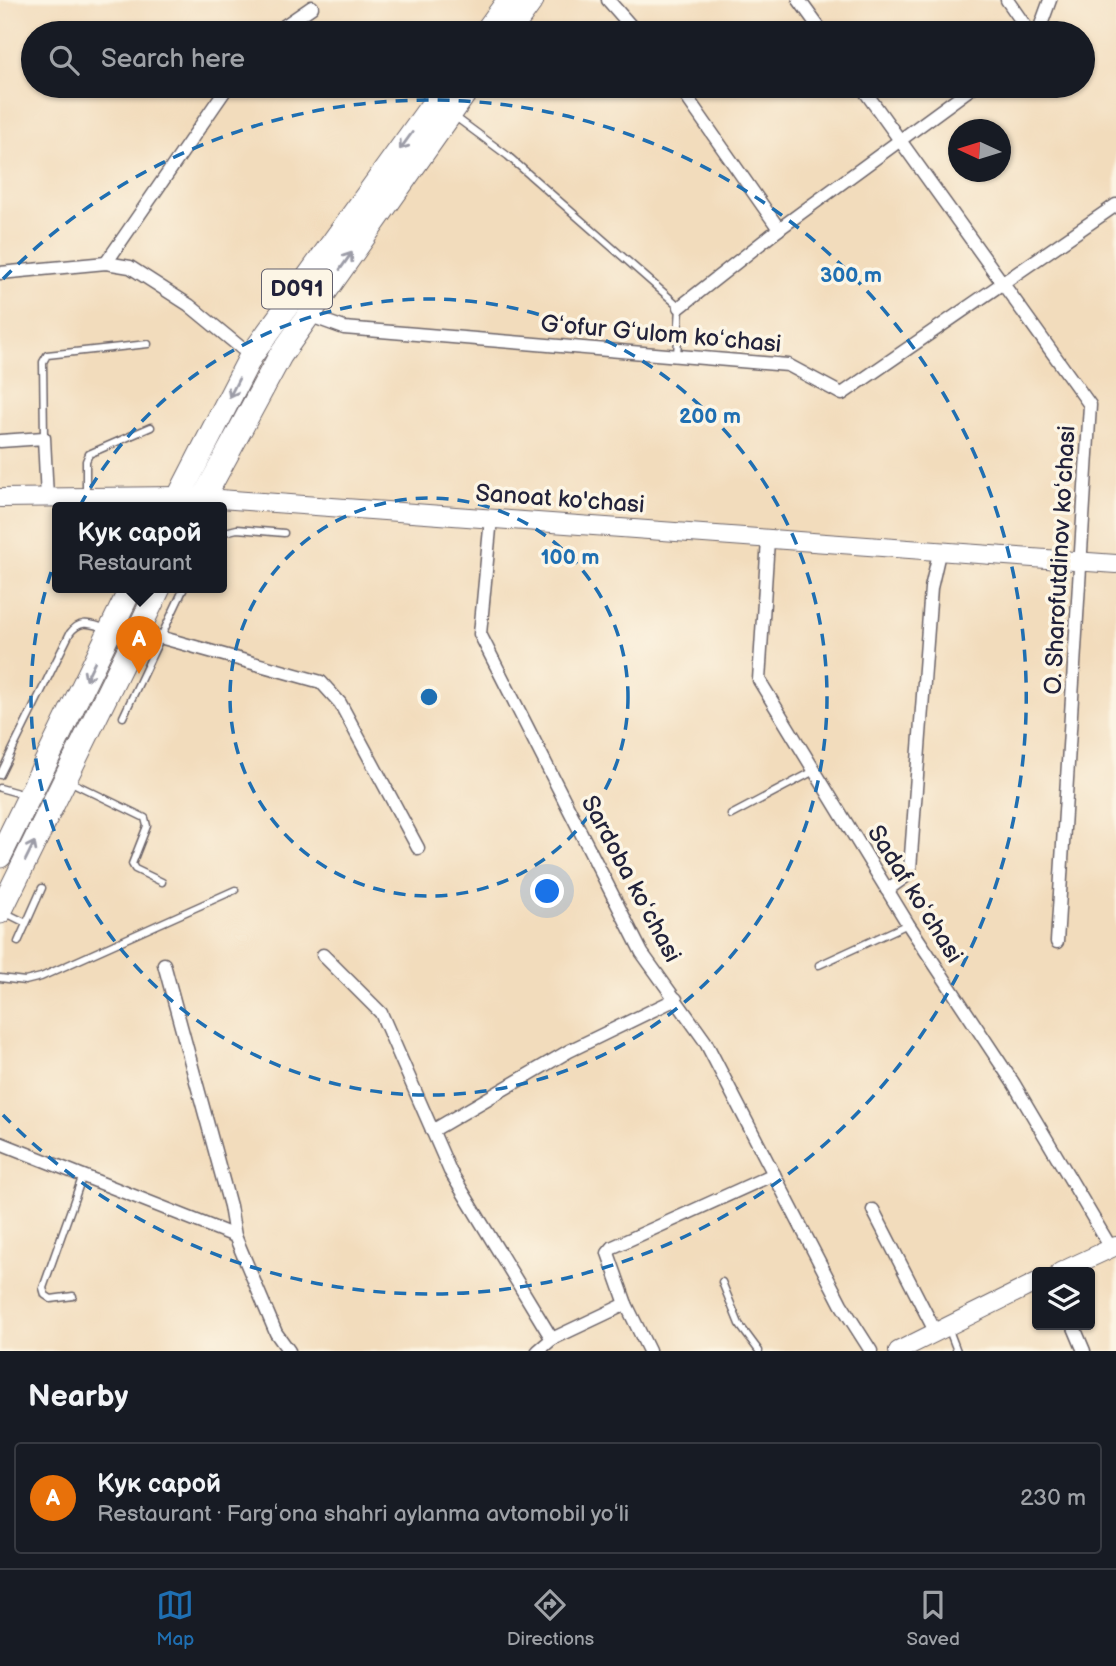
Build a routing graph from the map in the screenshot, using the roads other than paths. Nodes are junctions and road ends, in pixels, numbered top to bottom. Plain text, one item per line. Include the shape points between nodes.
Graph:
1 (509, 0) edge
2 (532, 0) edge
3 (608, 0) edge
4 (799, 0) edge
5 (1007, 0) edge
6 (1050, 0) edge
7 (312, 7) dead end
8 (292, 21) edge
9 (494, 21) edge
10 (517, 21) edge
11 (626, 21) edge
12 (814, 21) edge
13 (1022, 21) edge
14 (1042, 21) edge
15 (220, 98) edge
16 (437, 98) edge
17 (461, 98) edge
18 (687, 98) edge
19 (870, 98) edge
20 (958, 98) edge
21 (450, 113) junction
22 (901, 141) junction
23 (1116, 205) edge
24 (779, 229) junction
25 (106, 263) junction
26 (0, 273) edge
27 (1003, 285) junction
28 (680, 307) junction
29 (308, 315) junction
30 (148, 344) dead end
31 (677, 355) junction
32 (251, 356) junction
33 (151, 427) dead end
34 (44, 438) junction
35 (0, 441) edge
36 (86, 496) junction
37 (0, 498) edge
38 (47, 498) junction
39 (173, 502) edge
40 (188, 502) edge
41 (189, 502) edge
42 (227, 505) edge
43 (491, 519) junction
44 (227, 532) edge
45 (284, 533) dead end
46 (768, 540) junction
47 (939, 553) junction
48 (1083, 561) junction
49 (1116, 564) edge
50 (128, 593) edge
51 (158, 593) edge
52 (180, 593) edge
53 (110, 630) junction
54 (149, 635) junction
55 (123, 717) dead end
56 (814, 771) junction
57 (0, 775) edge
58 (66, 779) junction
59 (0, 788) edge
60 (30, 796) junction
61 (732, 815) dead end
62 (418, 848) dead end
63 (0, 856) edge
64 (162, 883) dead end
65 (42, 888) dead end
66 (235, 890) dead end
67 (887, 890) junction
68 (0, 911) edge
69 (26, 923) junction
70 (908, 924) junction
71 (18, 942) dead end
72 (1057, 942) dead end
73 (323, 954) dead end
74 (164, 964) dead end
75 (819, 965) dead end
76 (0, 978) edge
77 (676, 999) junction
78 (432, 1131) junction
79 (0, 1143) edge
80 (774, 1174) junction
81 (83, 1175) junction
82 (873, 1210) dead end
83 (235, 1236) junction
84 (1114, 1247) edge
85 (1071, 1267) edge
86 (722, 1282) dead end
87 (1032, 1284) edge
88 (73, 1296) dead end
89 (626, 1304) junction
90 (941, 1327) junction
91 (1075, 1330) edge
92 (552, 1339) junction
93 (289, 1351) edge
94 (538, 1351) edge
95 (649, 1351) edge
96 (759, 1351) edge
97 (871, 1351) edge
98 (898, 1351) edge
99 (957, 1351) edge
100 (1084, 1351) edge

1 - 9 highway
2 - 10 highway
3 - 11 street
4 - 12 street
5 - 13 street
6 - 14 street
7 - 8 street
15 - 25 street
16 -> 32 highway, D091
17 - 21 highway, D091
18 - 24 street
19 - 22 street, O. Sharofutdinov koʻchasi
20 - 22 street
21 - 28 lane via 508,156
29 -> 21 highway, D091
22 - 24 street
22 - 27 street, O. Sharofutdinov koʻchasi
23 - 27 street, Gʻofur Gʻulom koʻchasi
24 - 28 street
25 - 26 street
25 - 32 street via 130,267 189,305
27 - 31 street, Gʻofur Gʻulom koʻchasi via 842,394 788,365
27 - 48 street, O. Sharofutdinov koʻchasi via 1090,405
28 - 31 lane
29 - 31 street, Gʻofur Gʻulom koʻchasi via 344,328
29 - 41 highway, D091
30 - 34 lane via 47,355 43,362
32 -> 40 highway, D091
33 - 36 lane via 89,454
34 - 35 street
34 - 38 street
36 - 38 main road, Sanoat ko'chasi
36 - 39 main road, Sanoat ko'chasi
37 - 38 main road, Sanoat ko'chasi
42 - 43 main road, Sanoat ko'chasi
43 - 46 main road, Sanoat ko'chasi
43 - 77 street, Sardoba koʻchasi via 480,634 642,953
44 - 45 lane
46 - 47 main road, Sanoat ko'chasi
46 - 56 street, Sadaf koʻchasi via 759,680
47 - 48 main road, Sanoat ko'chasi
47 - 67 street via 931,588 910,869
48 - 49 main road, Sanoat ko'chasi
48 - 72 street, O. Sharofutdinov koʻchasi
50 - 53 highway
51 - 54 highway
52 - 54 lane
53 - 57 lane via 76,625
53 -> 60 highway
54 - 55 lane
54 - 58 highway
54 - 62 street via 321,682 340,702
56 - 61 lane
56 - 67 street, Sadaf koʻchasi
58 - 64 lane via 145,818 147,825 132,864
68 -> 58 highway
59 - 60 lane
60 - 63 highway
65 - 69 lane
66 - 76 lane via 41,977 24,981
67 - 70 street, Sadaf koʻchasi
68 - 69 lane
69 - 71 lane
70 - 75 lane
70 - 84 street, Sadaf koʻchasi
73 - 78 street via 381,1013
74 - 83 street
77 - 78 street via 569,1051
77 - 80 street, Sardoba koʻchasi via 705,1041
78 - 92 street via 450,1171
79 - 81 street
80 - 89 street via 613,1247 609,1262
80 - 97 street, Sardoba koʻchasi via 841,1304
81 - 83 street
81 - 88 lane via 43,1288 51,1299
82 - 90 street
83 - 93 street via 276,1333
84 - 85 main road
86 - 96 lane via 739,1324
87 - 90 main road
89 - 92 street
89 - 95 street
90 - 98 main road
90 - 99 lane
91 - 100 street
92 - 94 street

